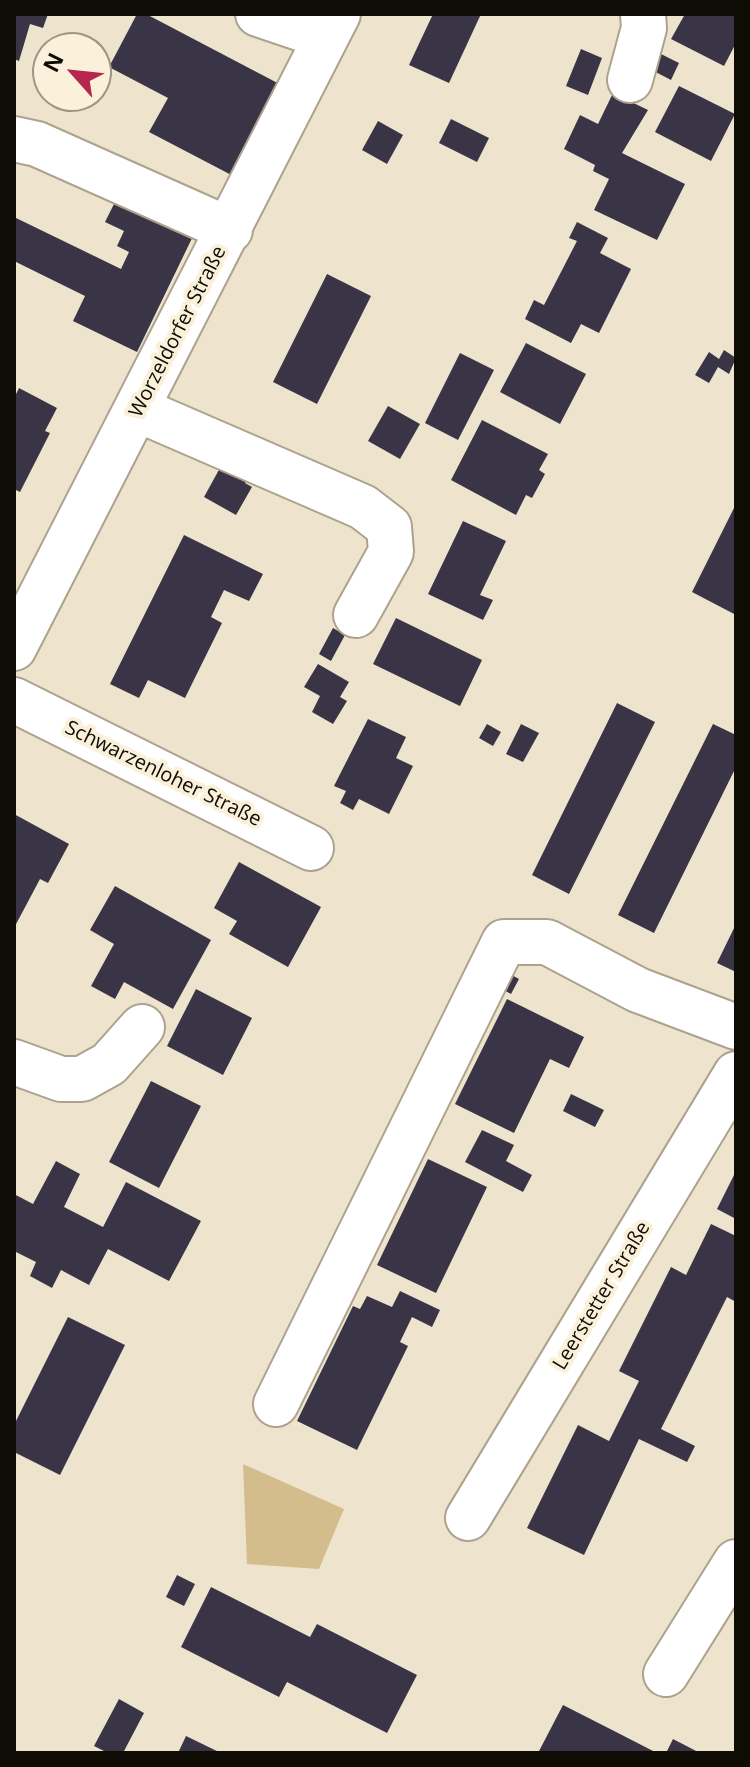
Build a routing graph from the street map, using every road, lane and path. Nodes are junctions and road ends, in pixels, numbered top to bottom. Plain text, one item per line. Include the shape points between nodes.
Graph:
1 (258, 14) edge
2 (643, 14) edge
3 (332, 26) edge
4 (630, 80) dead end
5 (14, 139) edge
6 (230, 230) junction
7 (139, 410) junction
8 (356, 615) dead end
9 (14, 648) edge
10 (14, 700) edge
11 (311, 848) dead end
12 (142, 1027) dead end
13 (736, 1027) edge
14 (14, 1062) edge
15 (736, 1074) edge
16 (276, 1404) dead end
17 (468, 1518) dead end
18 (736, 1562) edge
19 (666, 1674) dead end

1 - 3 street
2 - 4 street
3 - 6 street, Worzeldorfer Straße
5 - 6 street via 37,144
6 - 7 street, Worzeldorfer Straße
7 - 8 street via 363,507 389,527 391,552
7 - 9 street, Worzeldorfer Straße
10 - 11 street, Schwarzenloher Straße
12 - 14 street via 109,1064 82,1079 61,1079
13 - 16 street via 638,990 547,942 504,942
15 - 17 street, Leerstetter Straße
18 - 19 street

